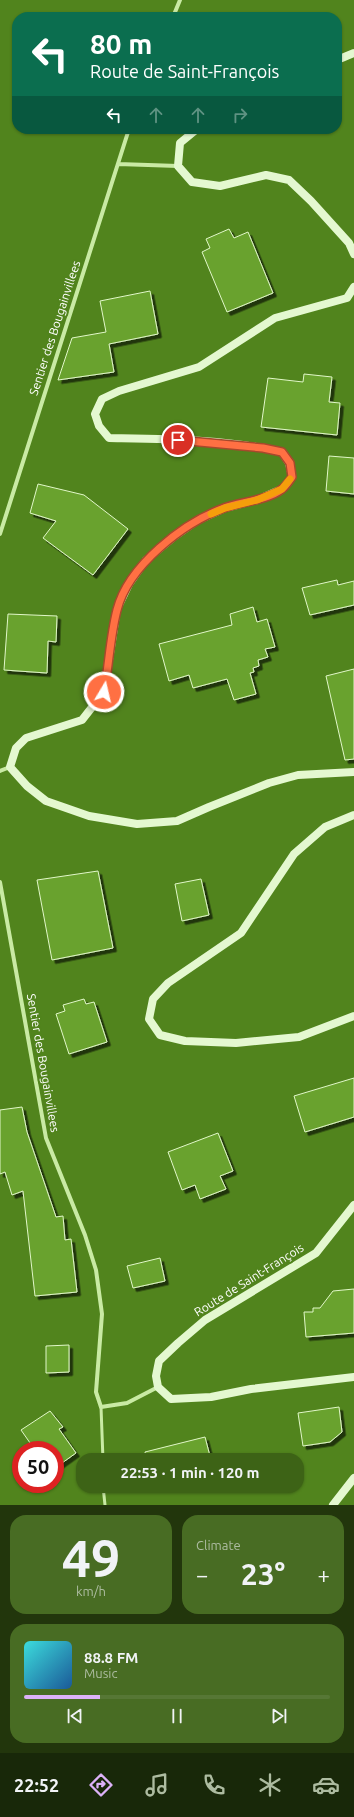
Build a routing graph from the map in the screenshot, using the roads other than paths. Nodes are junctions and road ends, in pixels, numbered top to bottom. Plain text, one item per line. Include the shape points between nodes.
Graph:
1 (180, 0) edge
2 (175, 12) edge
3 (354, 53) edge
4 (342, 58) edge
5 (127, 134) edge
6 (191, 134) edge
7 (118, 164) junction
8 (178, 166) junction
9 (354, 254) edge
10 (354, 287) edge
11 (0, 534) edge
12 (10, 766) junction
13 (0, 771) edge
14 (354, 772) edge
15 (354, 815) edge
16 (0, 882) edge
17 (354, 1016) edge
18 (354, 1205) edge
19 (354, 1377) edge
20 (158, 1387) junction
21 (100, 1407) junction
22 (102, 1453) edge
23 (354, 1478) edge
24 (104, 1493) edge
25 (105, 1505) edge
26 (333, 1505) edge

1 - 2 street
3 - 4 main road
5 - 7 street, Sentier des Bougainvillees
6 - 8 main road via 180,143
7 - 8 street
7 - 11 street, Sentier des Bougainvillees
8 - 9 main road via 192,182 220,186 266,175 289,180 349,243
10 - 12 main road via 347,298 275,318 199,367 102,398 95,414 98,426 109,438 192,440 282,452 290,463 292,477 282,489 198,520 146,560 129,584 117,609 104,692 82,720 26,738 16,748
12 - 13 street
12 - 14 main road via 27,786 46,801 89,816 137,824 177,822 209,807 298,775
15 - 17 main road via 325,828 294,854 241,933 168,983 153,999 149,1019 160,1036 185,1041 236,1043 299,1037
16 - 21 street, Sentier des Bougainvillees via 46,1138 85,1234 96,1270 102,1314 96,1392
18 - 20 main road, Route de Saint-François via 316,1253 205,1320 158,1361
19 - 20 main road via 251,1389 211,1397 171,1399
20 - 21 street via 127,1403
21 - 22 lane
23 - 26 main road
24 - 25 lane

